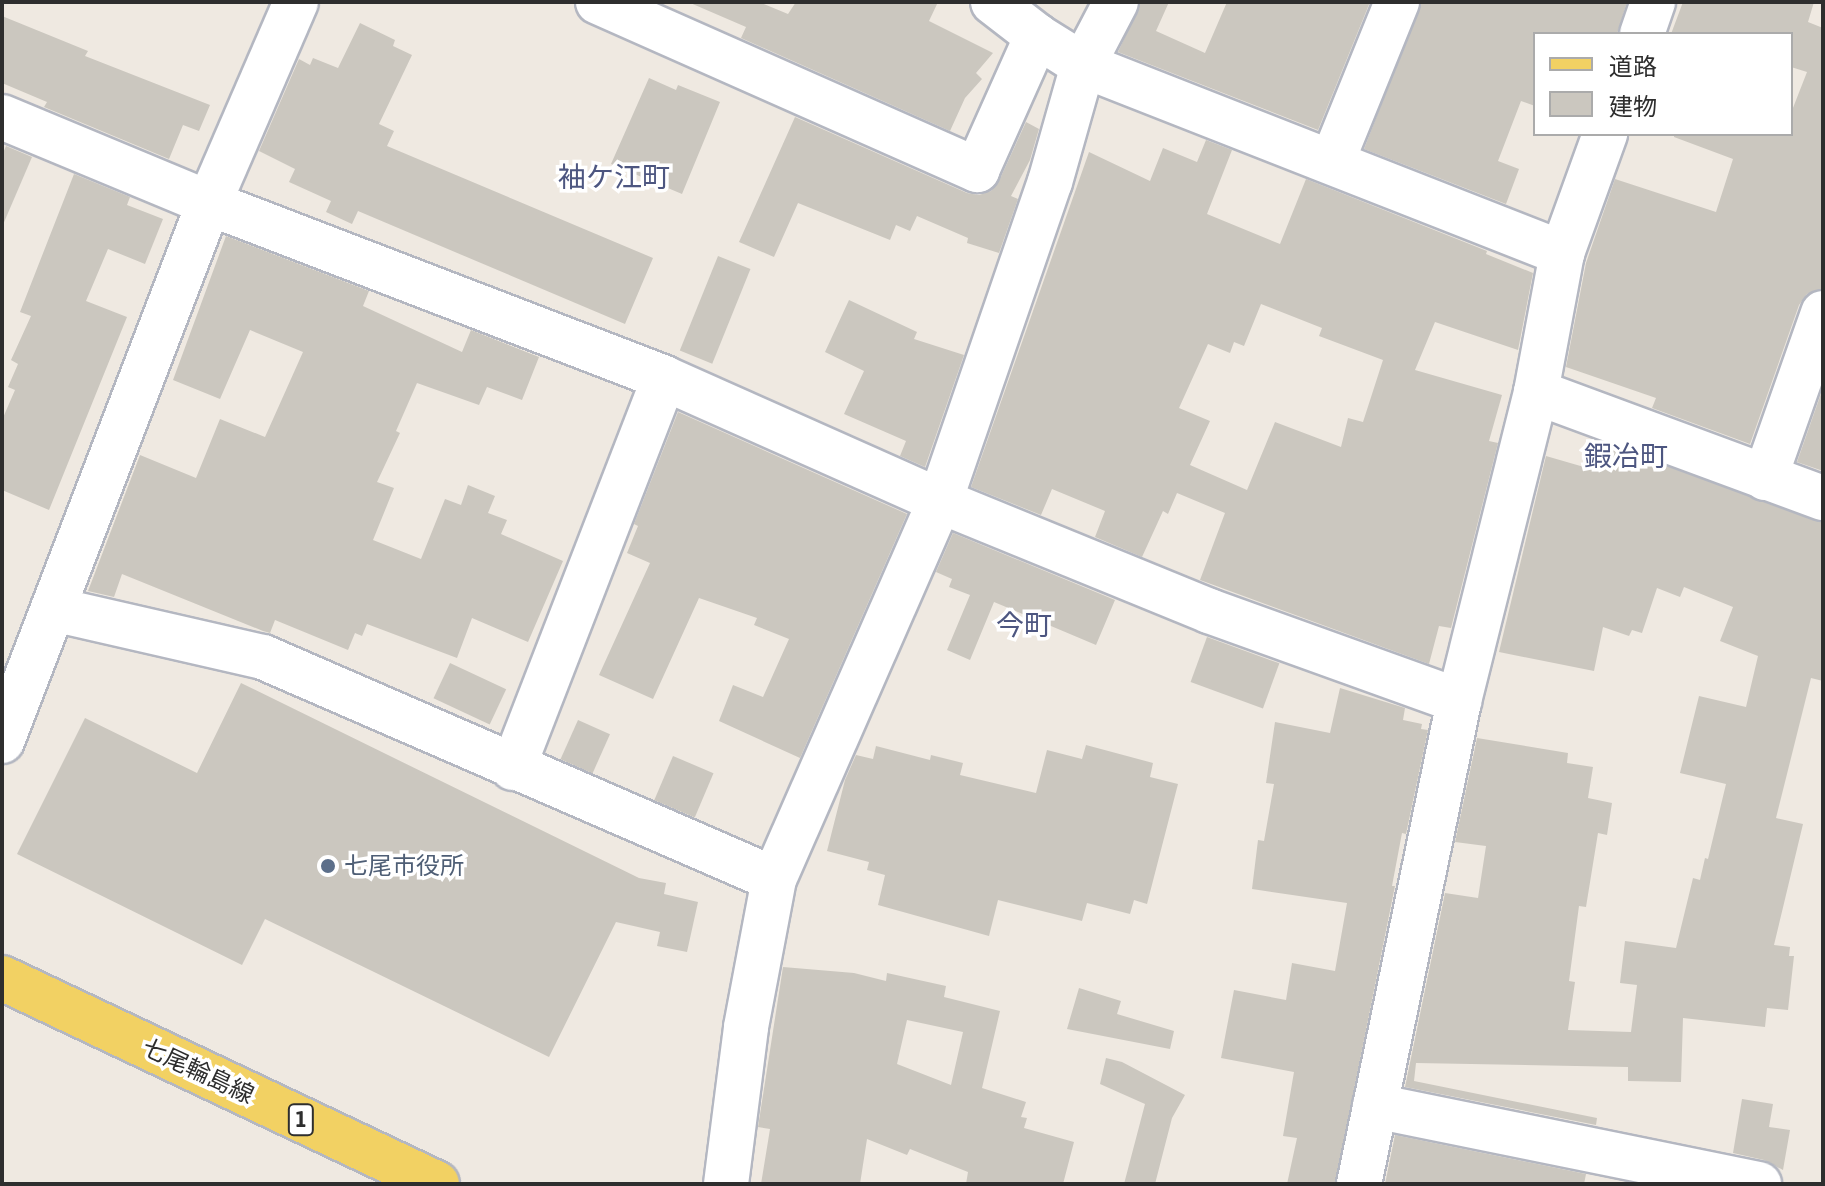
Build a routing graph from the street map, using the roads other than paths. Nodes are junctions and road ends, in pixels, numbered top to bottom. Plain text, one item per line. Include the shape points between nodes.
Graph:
1 (296, 2) edge
2 (598, 2) edge
3 (993, 2) edge
4 (1116, 2) edge
5 (1397, 2) edge
6 (1653, 2) edge
7 (1643, 32) edge
8 (1037, 36) junction
9 (1083, 65) junction
10 (2, 117) edge
11 (1604, 136) edge
12 (1332, 162) junction
13 (209, 203) junction
14 (1562, 253) junction
15 (1823, 313) edge
16 (664, 378) junction
17 (1536, 392) junction
18 (1765, 478) junction
19 (1823, 498) edge
20 (940, 501) junction
21 (53, 609) junction
22 (1459, 701) junction
23 (2, 741) edge
24 (513, 768) junction
25 (774, 879) junction
26 (2, 978) edge
27 (1375, 1106) junction
28 (428, 1182) edge
29 (726, 1184) edge
30 (1359, 1184) edge
31 (1759, 1184) edge

1 - 13 street
2 - 8 street via 977,170
3 - 8 street
4 - 9 street
5 - 12 street
6 - 7 street
8 - 9 street
9 - 12 street
9 - 20 street via 1050,182
10 - 13 street
11 - 14 street
12 - 14 street
13 - 16 street
13 - 21 street
14 - 17 street
15 - 18 street
16 - 20 street
16 - 24 street
17 - 18 street
17 - 22 street
18 - 19 street
20 - 22 street via 1209,611
20 - 25 street
21 - 23 street
21 - 24 street via 263,657
22 - 27 street
24 - 25 street
25 - 29 street via 746,1027
26 - 28 main road, 七尾輪島線 / 1
27 - 30 street
27 - 31 street

